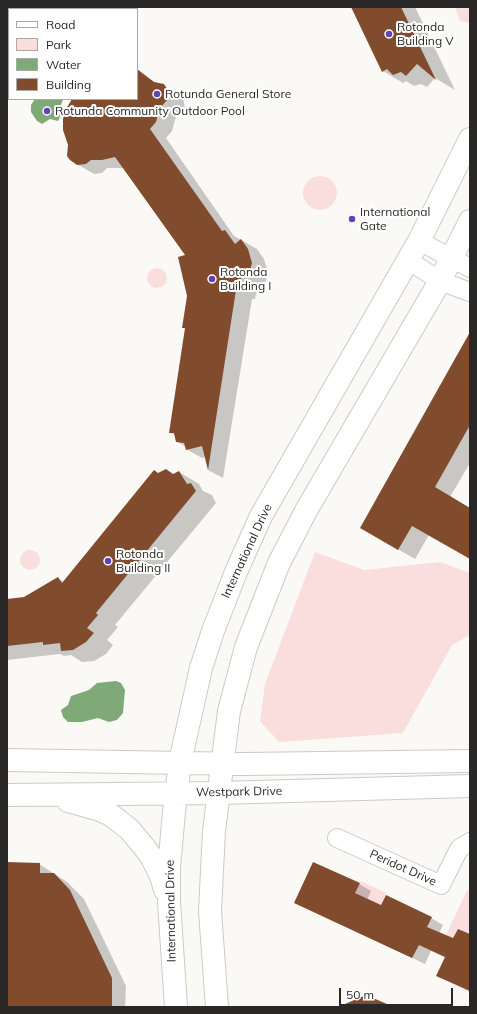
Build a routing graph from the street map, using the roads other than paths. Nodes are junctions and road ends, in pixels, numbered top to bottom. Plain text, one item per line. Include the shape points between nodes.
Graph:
1 (470, 140) edge
2 (470, 221) edge
3 (419, 241) junction
4 (451, 257) junction
5 (408, 260) junction
6 (470, 268) edge
7 (440, 281) junction
8 (470, 292) edge
9 (7, 760) edge
10 (470, 761) edge
11 (180, 762) junction
12 (222, 764) junction
13 (470, 786) edge
14 (176, 793) junction
15 (219, 793) junction
16 (40, 794) junction
17 (7, 795) edge
18 (337, 838) dead end
19 (470, 842) edge
20 (169, 902) junction
21 (176, 1007) edge
22 (218, 1007) edge

1 - 3 main road, International Drive
2 - 4 main road
3 - 4 street
3 - 5 main road, International Drive
4 - 6 street
4 - 7 main road
5 - 7 street
5 - 11 main road, International Drive via 247,545 201,668
7 - 8 street
7 - 12 main road via 326,475 279,563 254,625 237,677 229,710
9 - 11 main road
10 - 12 main road
11 - 12 main road
11 - 14 main road, International Drive
12 - 15 main road
13 - 15 main road, Westpark Drive
14 - 15 main road, Westpark Drive
14 - 16 main road, Westpark Drive
14 - 20 main road, International Drive via 169,868
15 - 22 main road via 210,911
16 - 17 main road, Westpark Drive
16 - 20 main road via 100,810 129,829 152,858
18 - 19 street, Peridot Drive via 441,885 460,848
20 - 21 main road, International Drive

